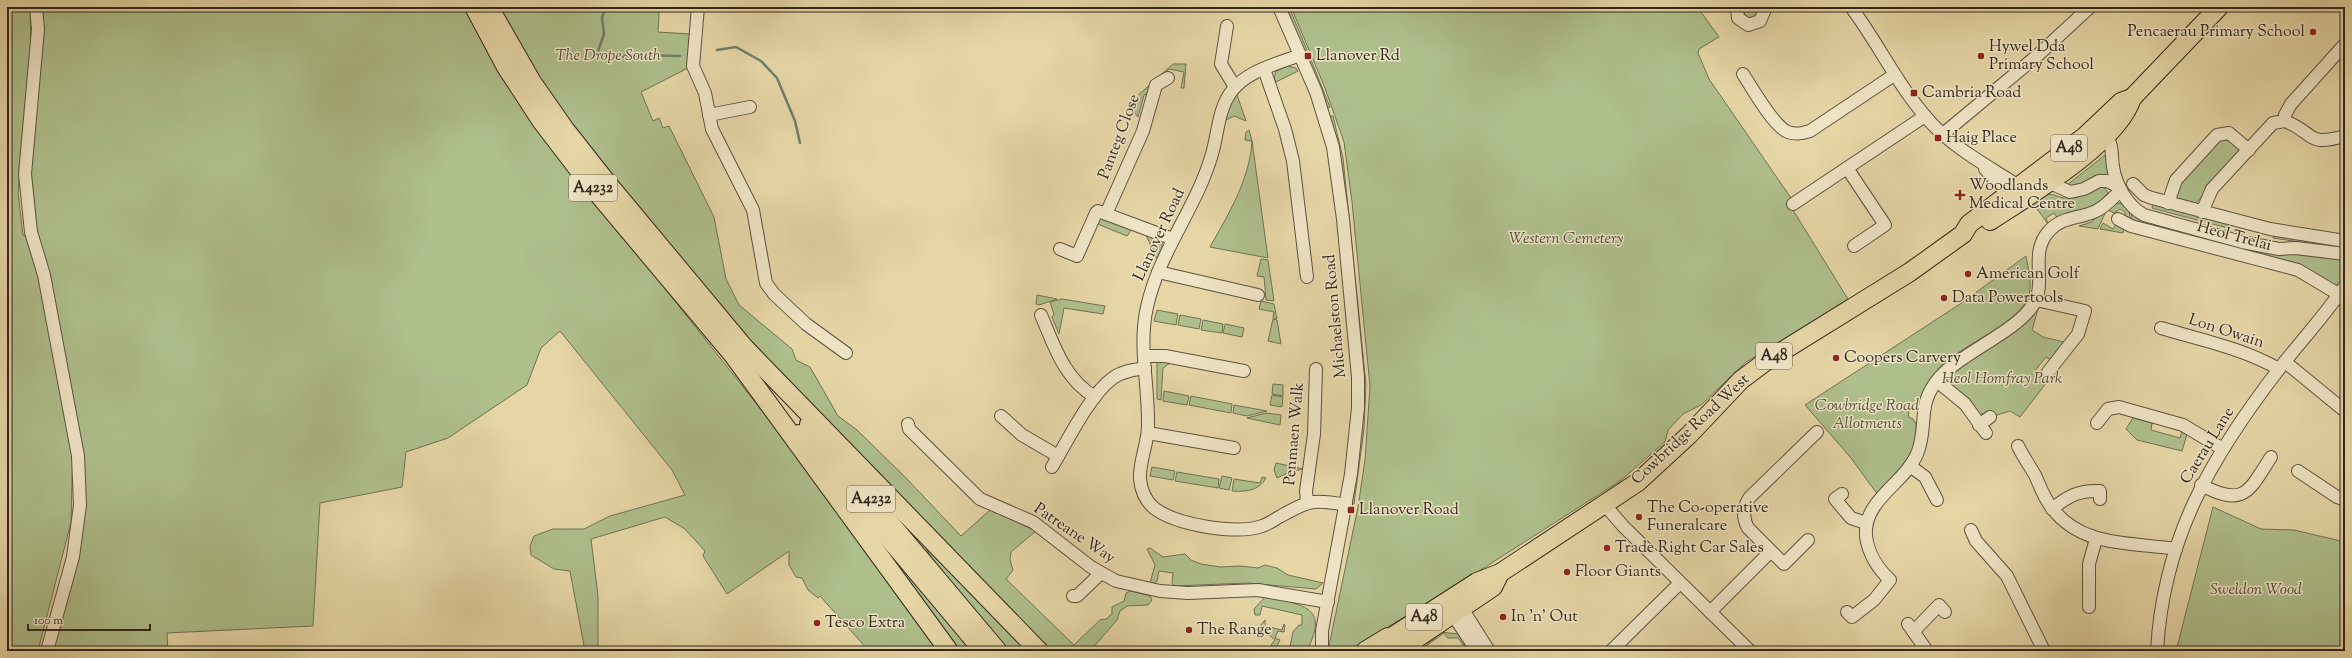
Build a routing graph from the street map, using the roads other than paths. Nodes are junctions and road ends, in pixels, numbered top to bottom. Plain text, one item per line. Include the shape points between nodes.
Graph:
1 (36, 7) edge
2 (474, 7) edge
3 (490, 7) edge
4 (698, 7) edge
5 (1279, 7) edge
6 (1737, 7) edge
7 (1763, 7) edge
8 (1851, 7) edge
9 (2090, 7) edge
10 (2219, 7) edge
11 (1227, 26) dead end
12 (2345, 44) edge
13 (1300, 55) junction
14 (1264, 70) junction
15 (1743, 74) dead end
16 (1894, 75) junction
17 (1168, 78) dead end
18 (1235, 87) junction
19 (750, 107) dead end
20 (709, 115) junction
21 (1926, 116) junction
22 (2285, 121) junction
23 (2101, 131) junction
24 (1943, 134) junction
25 (2345, 136) edge
26 (2249, 150) junction
27 (2060, 156) junction
28 (1848, 168) junction
29 (2055, 181) junction
30 (2133, 184) dead end
31 (2123, 192) junction
32 (2017, 195) junction
33 (2168, 203) junction
34 (1793, 204) dead end
35 (2202, 212) junction
36 (1106, 214) junction
37 (2118, 218) dead end
38 (1173, 239) junction
39 (2345, 241) edge
40 (1854, 246) dead end
41 (1060, 249) dead end
42 (2345, 254) edge
43 (1158, 272) junction
44 (1307, 277) dead end
45 (2345, 286) edge
46 (1258, 295) dead end
47 (2342, 298) edge
48 (2036, 300) junction
49 (1041, 315) dead end
50 (2161, 328) dead end
51 (739, 351) junction
52 (846, 353) dead end
53 (1144, 356) junction
54 (2282, 366) junction
55 (1145, 368) junction
56 (1316, 369) dead end
57 (1244, 371) dead end
58 (2048, 372) dead end
59 (1937, 381) junction
60 (1094, 397) junction
61 (2345, 410) edge
62 (1001, 416) dead end
63 (1990, 417) dead end
64 (2097, 423) dead end
65 (908, 424) dead end
66 (1817, 432) dead end
67 (1148, 433) junction
68 (2018, 446) dead end
69 (1234, 448) dead end
70 (2223, 448) junction
71 (2271, 457) dead end
72 (1910, 466) junction
73 (2298, 471) dead end
74 (2201, 485) junction
75 (1842, 494) dead end
76 (1937, 500) dead end
77 (2100, 500) dead end
78 (2345, 500) edge
79 (1307, 502) junction
80 (1346, 505) junction
81 (1605, 505) junction
82 (2052, 509) junction
83 (1866, 523) junction
84 (1971, 530) dead end
85 (2096, 539) junction
86 (1808, 540) dead end
87 (2176, 548) junction
88 (1770, 552) junction
89 (1101, 573) junction
90 (1680, 583) junction
91 (1073, 596) dead end
92 (1328, 602) junction
93 (1454, 606) junction
94 (2089, 607) dead end
95 (1710, 612) junction
96 (1847, 612) dead end
97 (1945, 612) dead end
98 (1322, 631) junction
99 (1743, 649) edge
100 (1400, 650) edge
101 (47, 651) edge
102 (949, 651) edge
103 (982, 651) edge
104 (999, 651) edge
105 (1039, 651) edge
106 (1313, 651) edge
107 (1322, 651) edge
108 (1365, 651) edge
109 (1383, 651) edge
110 (1477, 651) edge
111 (1489, 651) edge
112 (1611, 651) edge
113 (1927, 651) edge
114 (2044, 651) edge
115 (2157, 651) edge

1 - 101 street via 38,29 25,174 31,232 44,275 78,456 80,505 73,557
2 - 51 highway, A4232 via 506,67 550,133 588,182
3 - 51 highway, A4232 via 532,82 569,134
4 - 20 street via 693,61 705,93
5 - 13 street, Michaelston Road
6 - 7 street via 1736,13 1740,21 1752,25 1763,17
8 - 16 street
9 - 24 street via 2038,55
10 - 23 highway, Cowbridge Road West / A48 via 2132,98 2121,102
11 - 18 street via 1221,64
12 - 22 street via 2291,104
13 - 14 street, Llanover Road
13 - 80 street, Michaelston Road via 1332,139 1343,219 1358,388
14 - 18 street, Llanover Road
14 - 44 street via 1292,156
15 - 16 street via 1779,126 1788,132 1800,134 1810,131
16 - 21 street
17 - 36 street, Panteg Close via 1156,85 1143,131
18 - 38 street, Llanover Road via 1224,103 1213,152 1203,180
19 - 20 street
20 - 52 street via 712,129 752,210 763,273 769,288 806,324
21 - 24 street
21 - 28 street
22 - 25 street via 2319,141
22 - 26 street via 2274,123
23 - 27 highway, Cowbridge Road West / A48
23 - 29 highway, Cowbridge Road West / A48
23 - 31 street, Heol Trelai via 2111,141 2113,167
24 - 32 street via 1979,162 2014,183
26 - 33 street via 2228,133 2217,135 2176,180
26 - 35 street via 2212,189
27 - 29 street
27 - 32 highway, Cowbridge Road West / A48
28 - 34 street
28 - 40 street via 1885,225
29 - 31 street via 2067,191 2076,192 2099,181 2107,181
29 - 32 highway, Cowbridge Road West / A48
30 - 33 street, Heol Trelai via 2144,195
31 - 42 street, Heol Trelai via 2130,206 2158,220 2279,249 2296,248
31 - 48 street via 2099,210 2062,221 2046,235 2038,253 2039,287
32 - 81 highway, Cowbridge Road West / A48 via 1969,224 1963,234 1910,272 1765,362 1747,376 1658,465
33 - 35 street, Heol Trelai
35 - 39 street, Heol Trelai via 2270,229
36 - 38 street
36 - 41 street via 1098,211 1096,213 1077,256
37 - 47 street, Heol Trelai via 2131,226 2298,270
38 - 43 street, Llanover Road
43 - 46 street
43 - 53 street, Llanover Road via 1144,320
45 - 47 street, Caerau Lane
47 - 54 street, Caerau Lane
48 - 58 street via 2085,311 2080,330
48 - 59 street via 2024,315 1949,368
49 - 60 street via 1070,375
50 - 54 street, Lon Owain via 2238,350
51 - 102 highway
51 - 103 main road, A4232
51 - 104 main road, A4232
51 - 105 highway
53 - 55 street, Llanover Road
53 - 57 street via 1165,356
54 - 61 street, Lon Owain
54 - 70 street, Caerau Lane
55 - 60 street via 1114,377
55 - 67 street, Llanover Road
56 - 79 street, Penmaen Walk via 1316,406 1306,491
59 - 63 street via 1965,404 1982,429
59 - 72 street via 1925,402 1920,443
60 - 62 street via 1055,462
64 - 70 street via 2108,409 2119,407 2183,425
65 - 89 street, Patreane Way via 909,429 980,499 1038,525
66 - 88 street via 1745,504 1745,522
67 - 69 street
67 - 79 street, Llanover Road via 1141,472 1143,490 1153,507 1172,518 1227,529 1252,529
68 - 82 street
70 - 74 street, Caerau Lane
71 - 74 street via 2254,484 2246,492 2234,497 2221,495
72 - 76 street via 1922,472
72 - 83 street via 1874,506
73 - 78 street
74 - 87 street, Caerau Lane
75 - 83 street via 1835,499 1851,518
77 - 82 street via 2100,491 2088,490 2075,493
79 - 80 street, Llanover Road via 1324,501
80 - 92 street, Michaelston Road
81 - 90 street
81 - 93 highway, Cowbridge Road West / A48 via 1500,573 1493,587
82 - 85 street via 2064,521
83 - 96 street via 1869,549 1890,580 1874,600 1852,617
84 - 114 street via 1976,541 2007,576
85 - 87 street
85 - 94 street via 2088,564
86 - 88 street via 1784,564
87 - 115 street, Caerau Lane via 2162,610
88 - 95 street
89 - 91 street via 1077,596
89 - 92 street, Patreane Way via 1126,584 1160,591 1188,593 1258,590
90 - 95 street
90 - 112 street
92 - 98 street, Michaelston Road
93 - 100 highway, Cowbridge Road West / A48
93 - 108 highway, Cowbridge Road West / A48
93 - 110 street
93 - 111 street
95 - 99 street
97 - 113 street via 1939,605 1911,627
98 - 106 street, Michaelston Road
98 - 107 street, Michaelston Road
100 - 109 street, Cowbridge Road West via 1387,648

